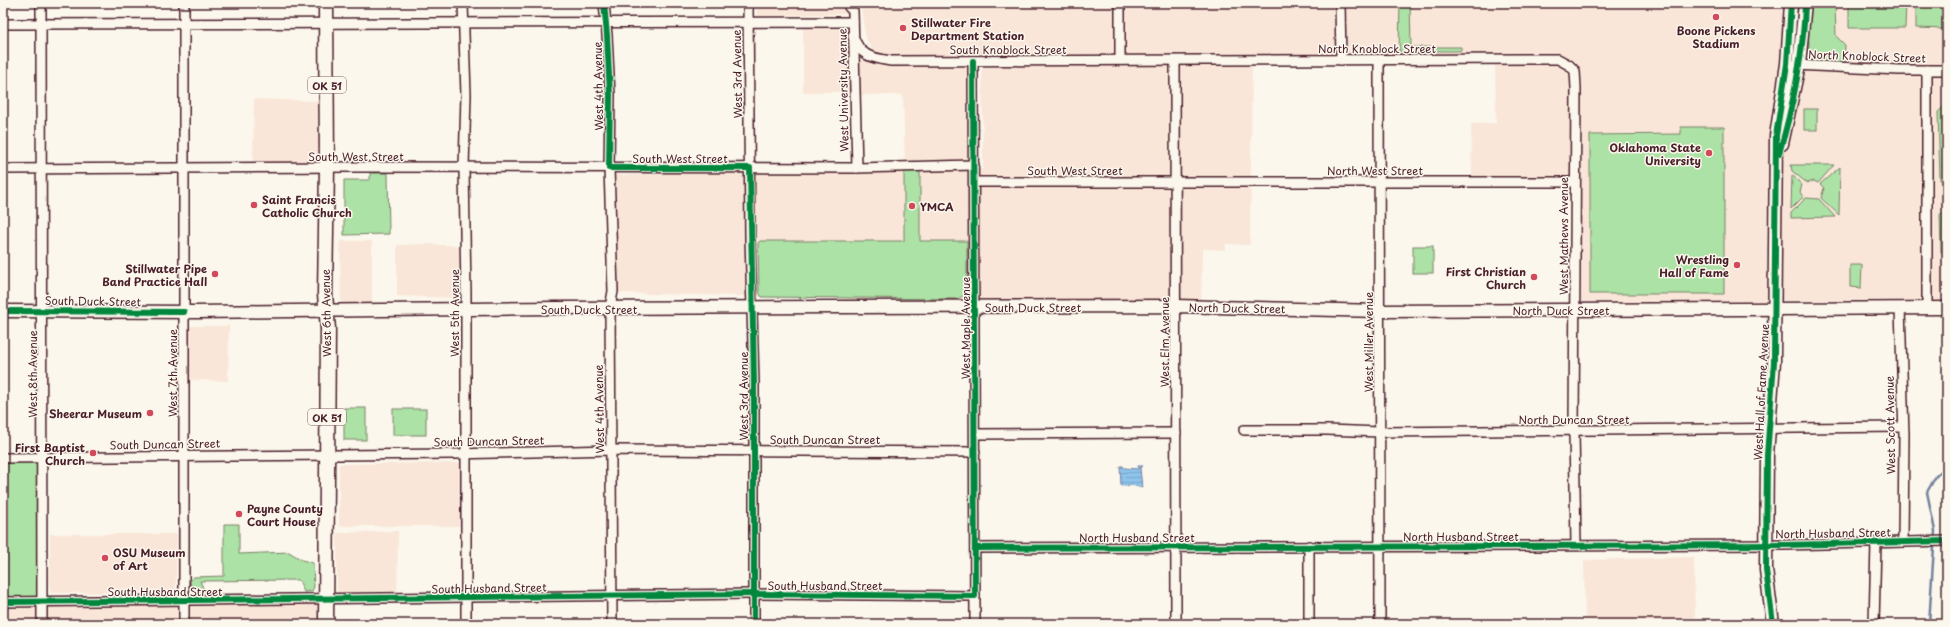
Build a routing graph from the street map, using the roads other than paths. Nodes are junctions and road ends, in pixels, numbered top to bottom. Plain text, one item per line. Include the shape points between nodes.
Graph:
1 (41, 3) edge
2 (184, 3) edge
3 (326, 3) edge
4 (463, 3) edge
5 (604, 3) edge
6 (748, 3) edge
7 (1120, 3) edge
8 (1340, 3) edge
9 (1791, 3) edge
10 (1805, 3) edge
11 (853, 6) edge
12 (853, 22) junction
13 (748, 23) junction
14 (3, 24) edge
15 (41, 24) junction
16 (184, 24) junction
17 (326, 24) junction
18 (464, 24) junction
19 (606, 24) junction
20 (853, 36) junction
21 (1120, 60) junction
22 (1341, 60) junction
23 (1379, 60) junction
24 (973, 61) junction
25 (1175, 61) junction
26 (1793, 65) junction
27 (1927, 70) junction
28 (1947, 70) edge
29 (1575, 71) joint
30 (974, 165) junction
31 (327, 167) junction
32 (183, 168) junction
33 (464, 168) junction
34 (609, 168) junction
35 (750, 168) junction
36 (857, 168) junction
37 (3, 169) edge
38 (41, 169) junction
39 (974, 182) junction
40 (1176, 182) junction
41 (1380, 182) junction
42 (1575, 182) junction
43 (1176, 306) junction
44 (752, 307) junction
45 (975, 307) junction
46 (610, 308) junction
47 (1900, 308) junction
48 (1927, 308) junction
49 (1947, 308) edge
50 (1775, 309) junction
51 (42, 310) junction
52 (466, 310) junction
53 (1575, 310) junction
54 (3, 311) edge
55 (328, 311) junction
56 (1380, 311) junction
57 (184, 312) junction
58 (1903, 427) junction
59 (1769, 429) junction
60 (1244, 430) dead end
61 (1574, 431) junction
62 (1380, 432) junction
63 (1176, 433) junction
64 (975, 434) junction
65 (612, 450) junction
66 (753, 450) junction
67 (975, 452) junction
68 (466, 453) junction
69 (327, 454) junction
70 (183, 456) junction
71 (3, 458) edge
72 (42, 458) junction
73 (1945, 541) edge
74 (1903, 542) junction
75 (1876, 543) junction
76 (1767, 545) junction
77 (1309, 546) junction
78 (1380, 546) junction
79 (1576, 546) junction
80 (1176, 547) junction
81 (975, 548) junction
82 (754, 594) junction
83 (975, 596) junction
84 (612, 597) junction
85 (466, 599) junction
86 (183, 600) junction
87 (326, 600) junction
88 (3, 602) edge
89 (42, 602) junction
90 (42, 624) edge
91 (184, 624) edge
92 (326, 624) edge
93 (466, 624) edge
94 (612, 624) edge
95 (754, 624) edge
96 (975, 624) edge
97 (1176, 624) edge
98 (1309, 624) edge
99 (1380, 624) edge
100 (1773, 624) edge
101 (1874, 624) edge

1 - 15 street, West 8th Avenue
2 - 16 street, West 7th Avenue
3 - 17 highway, West 6th Avenue / OK 51
4 - 18 street, West 5th Avenue
5 - 19 street, West 4th Avenue
6 - 13 street, West 3rd Avenue
7 - 21 street
8 - 22 street
9 - 26 main road, West Hall of Fame Avenue
10 - 26 main road, West Hall of Fame Avenue
11 - 12 street, West University Avenue
12 - 13 street
12 - 20 street, West University Avenue
13 - 19 street
13 - 35 street, West 3rd Avenue
14 - 15 street
15 - 16 street
15 - 38 street, West 8th Avenue
16 - 17 street
16 - 32 street, West 7th Avenue
17 - 18 street
17 - 31 highway, West 6th Avenue / OK 51
18 - 19 street
18 - 33 street, West 5th Avenue
19 - 34 street, West 4th Avenue via 610,95
20 - 24 street, South Knoblock Street via 856,46 863,53 876,59
20 - 36 street, West University Avenue
21 - 24 street, South Knoblock Street
21 - 25 street, South Knoblock Street
22 - 23 street, North Knoblock Street
22 - 25 street, North Knoblock Street
23 - 29 street, North Knoblock Street via 1558,59
23 - 41 street, West Miller Avenue
24 - 30 street, West Maple Avenue
25 - 40 street, West Elm Avenue
26 - 27 street, North Knoblock Street
26 - 50 main road, West Hall of Fame Avenue via 1784,136 1776,160
27 - 28 street, North Knoblock Street
27 - 48 street
29 - 42 street, West Mathews Avenue
30 - 36 street, South West Street
30 - 39 street, West Maple Avenue
31 - 32 street, South West Street
31 - 33 street, South West Street
31 - 55 highway, West 6th Avenue / OK 51 via 325,294
32 - 38 street, South West Street
32 - 57 street, West 7th Avenue
33 - 34 street, South West Street
33 - 52 street, West 5th Avenue
34 - 35 street, South West Street
34 - 46 street, West 4th Avenue via 613,291
35 - 36 street, South West Street
35 - 44 street, West 3rd Avenue
37 - 38 street, South West Street
38 - 51 street, West 8th Avenue
39 - 40 street, South West Street
39 - 45 street, West Maple Avenue
40 - 41 street, North West Street
40 - 43 street, West Elm Avenue
41 - 42 street, North West Street
41 - 56 street, West Miller Avenue
42 - 53 street, West Mathews Avenue
43 - 45 main road, South Duck Street
43 - 56 main road, North Duck Street
43 - 63 street, West Elm Avenue
44 - 45 main road, South Duck Street
44 - 46 main road, South Duck Street
44 - 66 street, West 3rd Avenue
45 - 64 street, West Maple Avenue
46 - 52 main road, South Duck Street
46 - 65 street, West 4th Avenue
47 - 48 main road, North Duck Street
47 - 50 main road, North Duck Street
47 - 58 street, West Scott Avenue
48 - 49 main road, North Duck Street
50 - 53 main road, North Duck Street
50 - 59 main road, West Hall of Fame Avenue
51 - 54 main road, South Duck Street
51 - 57 main road, South Duck Street
51 - 72 street, West 8th Avenue
52 - 55 main road, South Duck Street
52 - 68 street, West 5th Avenue
53 - 56 main road, North Duck Street
53 - 61 street, West Mathews Avenue
55 - 57 main road, South Duck Street
55 - 69 highway, West 6th Avenue / OK 51
56 - 62 street, West Miller Avenue
57 - 70 street, West 7th Avenue
58 - 59 street, North Duncan Street
58 - 74 street, West Scott Avenue
59 - 61 street, North Duncan Street
59 - 76 main road, West Hall of Fame Avenue
60 - 62 street, North Duncan Street
61 - 62 street, North Duncan Street
61 - 79 street, West Mathews Avenue
62 - 78 street, West Miller Avenue
63 - 64 street
63 - 80 street, West Elm Avenue
64 - 67 street, West Maple Avenue
65 - 66 street, South Duncan Street
65 - 68 street, South Duncan Street
65 - 84 street, West 4th Avenue
66 - 67 street, South Duncan Street
66 - 82 street, West 3rd Avenue
67 - 81 street, West Maple Avenue
68 - 69 street, South Duncan Street
68 - 85 street, West 5th Avenue
69 - 70 street, South Duncan Street
69 - 87 highway, West 6th Avenue / OK 51
70 - 72 street, South Duncan Street
70 - 86 street, West 7th Avenue
71 - 72 street, South Duncan Street
72 - 89 street, West 8th Avenue
73 - 74 street, North Husband Street
74 - 75 street, North Husband Street
75 - 76 street, North Husband Street
75 - 101 street
76 - 79 street, North Husband Street
76 - 100 main road, West Hall of Fame Avenue via 1766,570
77 - 78 street, North Husband Street
77 - 80 street, North Husband Street
77 - 98 street
78 - 79 street, North Husband Street
78 - 99 street, West Miller Avenue
80 - 81 street, North Husband Street
80 - 97 street, West Elm Avenue
81 - 83 street, West Maple Avenue
82 - 83 street, South Husband Street
82 - 84 street, South Husband Street
82 - 95 street, West 3rd Avenue
83 - 96 street, West Maple Avenue
84 - 85 street, South Husband Street
84 - 94 street, West 4th Avenue
85 - 87 street, South Husband Street
85 - 93 street, West 5th Avenue
86 - 87 street, South Husband Street
86 - 89 street, South Husband Street
86 - 91 street, West 7th Avenue
87 - 92 highway, West 6th Avenue / OK 51
88 - 89 street, South Husband Street
89 - 90 street, West 8th Avenue

